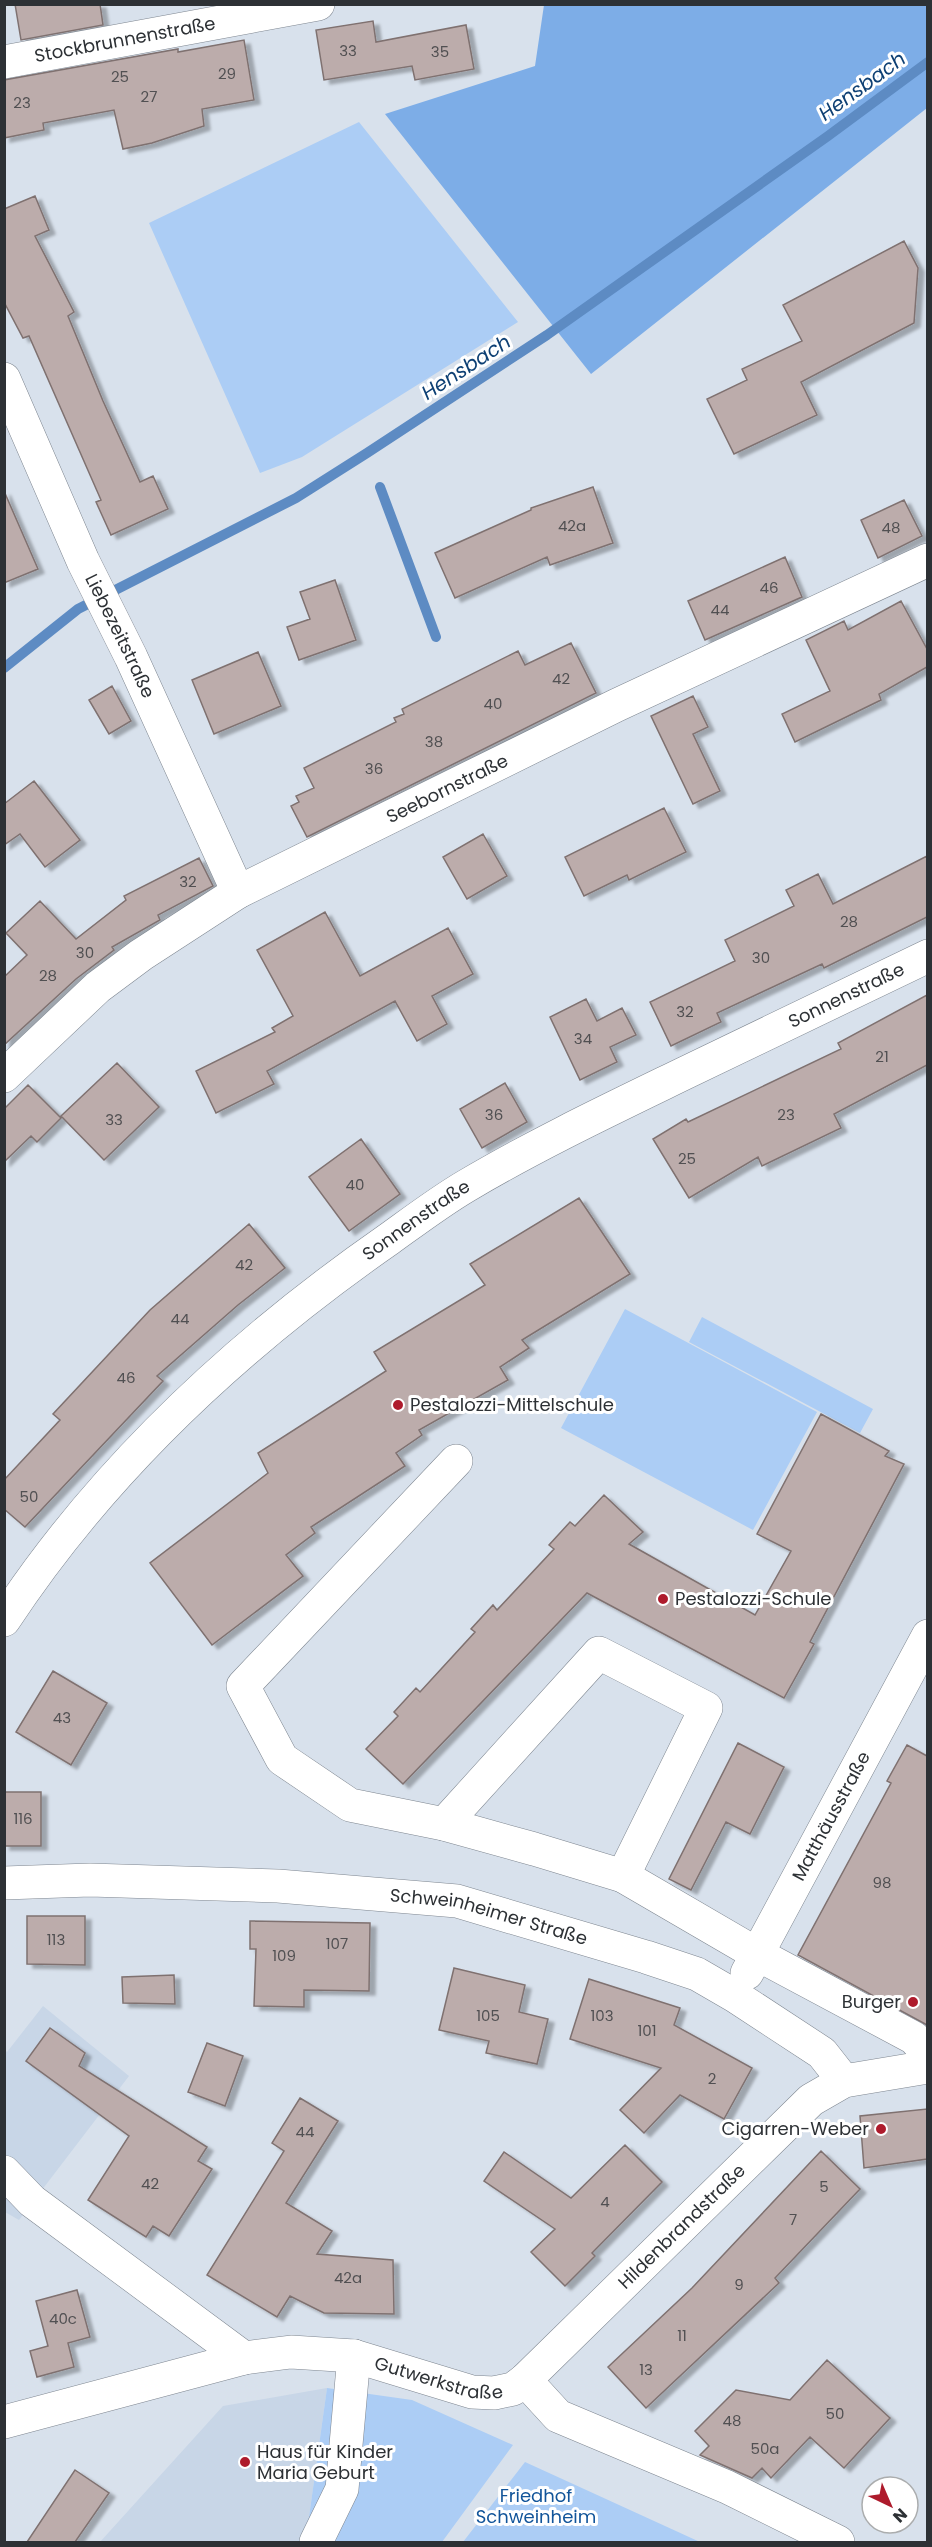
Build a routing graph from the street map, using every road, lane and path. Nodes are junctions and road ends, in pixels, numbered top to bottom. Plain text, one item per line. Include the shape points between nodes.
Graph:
1 (318, 4) edge
2 (4, 62) edge
3 (4, 379) edge
4 (927, 560) edge
5 (238, 892) junction
6 (927, 956) edge
7 (4, 1076) edge
8 (456, 1461) dead end
9 (4, 1620) edge
10 (927, 1636) edge
11 (444, 1824) junction
12 (623, 1876) junction
13 (4, 1883) edge
14 (757, 1954) junction
15 (735, 1996) junction
16 (927, 2054) edge
17 (927, 2067) edge
18 (844, 2081) junction
19 (4, 2172) edge
20 (354, 2356) junction
21 (244, 2358) junction
22 (525, 2380) junction
23 (4, 2422) edge
24 (316, 2542) edge
25 (838, 2542) edge

1 - 2 street, Stockbrunnenstraße
3 - 5 street, Liebezeitstraße via 83,561
4 - 5 street, Seebornstraße via 617,705
5 - 7 street, Seebornstraße via 98,987
6 - 9 street, Sonnenstraße via 581,1124 463,1187 345,1269 259,1337 176,1413 101,1494 34,1575
8 - 11 street via 243,1686 282,1759 350,1805
10 - 14 street, Matthäusstraße
11 - 12 street
11 - 12 street via 599,1653 706,1708
12 - 14 street
13 - 15 street, Schweinheimer Straße via 90,1880 278,1886 457,1901 697,1974
14 - 15 street, Matthäusstraße
14 - 16 street via 914,2038
15 - 18 street, Schweinheimer Straße via 822,2053
17 - 18 street
18 - 22 street, Hildenbrandstraße via 812,2100
19 - 21 street via 32,2201
20 - 21 street, Gutwerkstraße via 291,2352
20 - 22 street, Gutwerkstraße via 472,2392 494,2394 513,2389
20 - 24 street via 342,2489
21 - 23 street, Gutwerkstraße
22 - 25 street, Gutwerkstraße via 558,2416 727,2487

